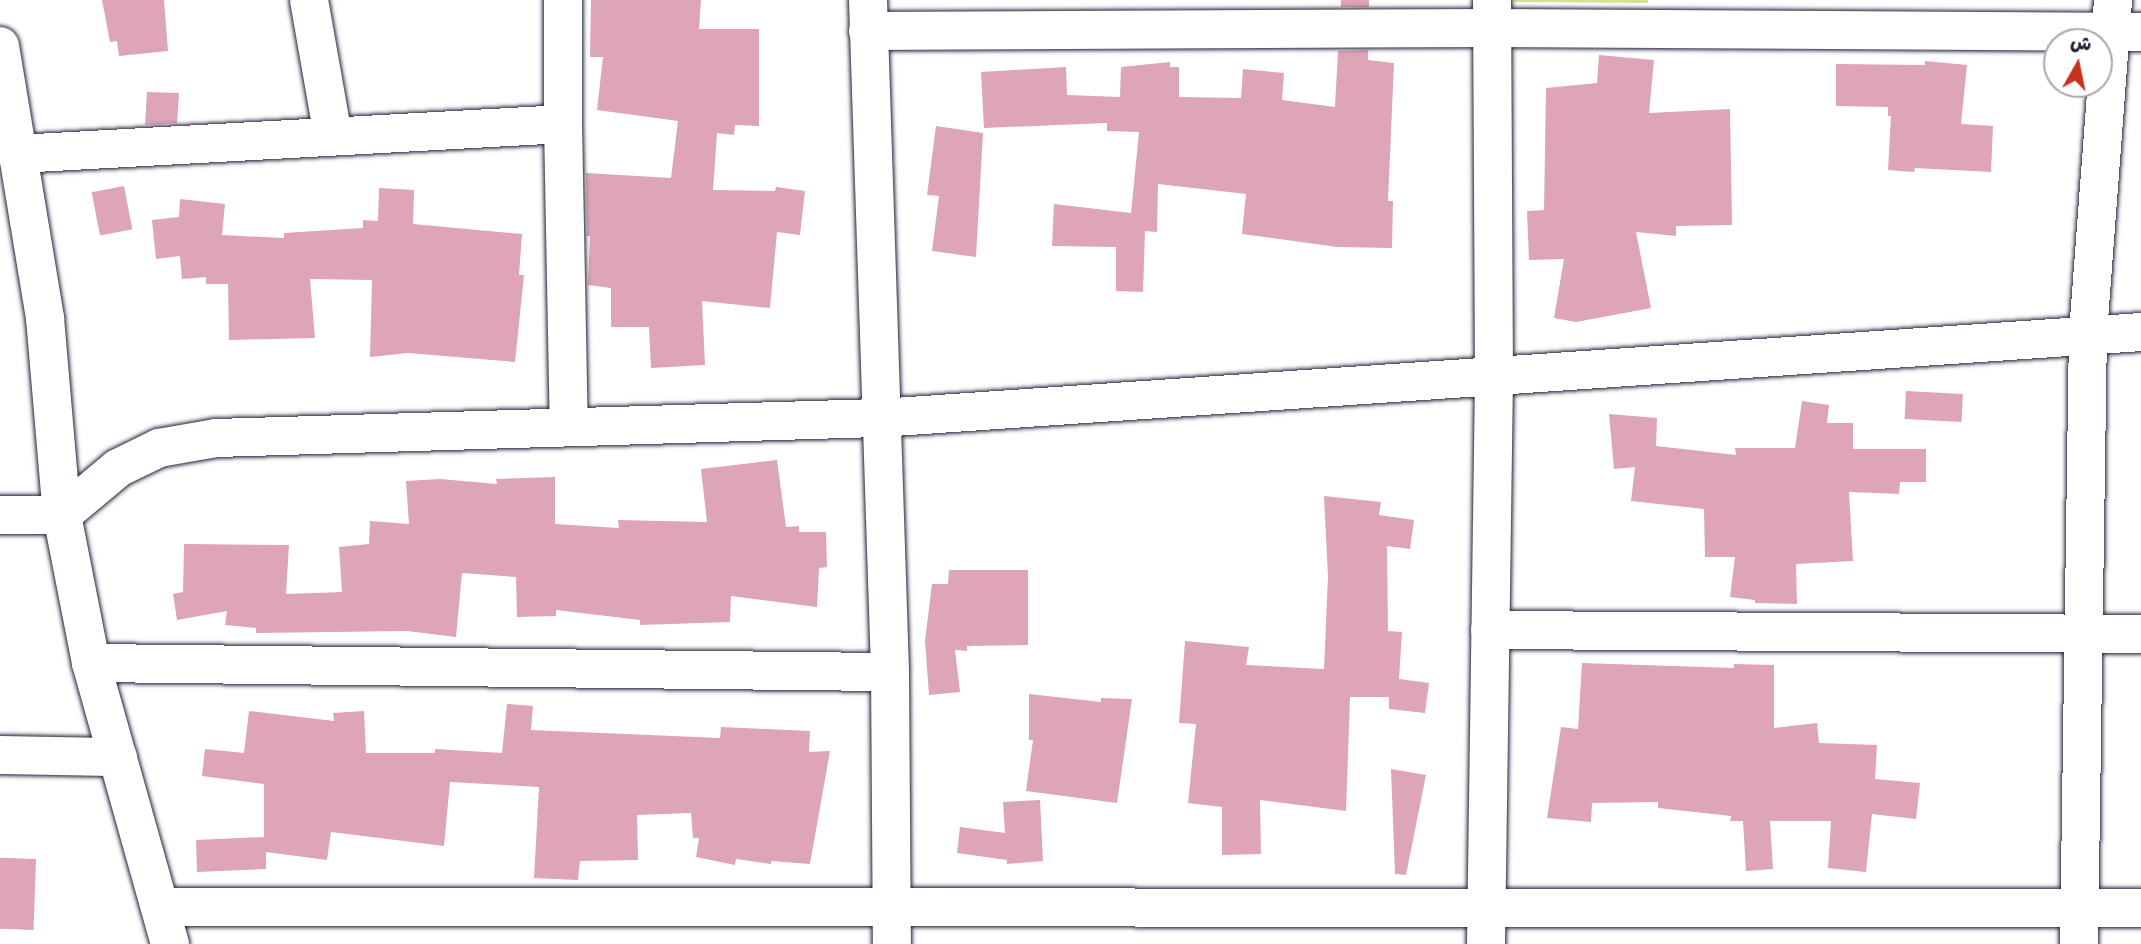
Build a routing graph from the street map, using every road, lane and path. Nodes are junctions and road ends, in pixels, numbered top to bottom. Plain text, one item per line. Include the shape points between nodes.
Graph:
1 (309, 0) edge
2 (563, 0) edge
3 (1492, 14) edge
4 (1256, 15) edge
5 (868, 16) edge
6 (2122, 21) edge
7 (0, 46) edge
8 (563, 124) junction
9 (333, 136) junction
10 (17, 154) junction
11 (15, 235) edge
12 (2141, 332) edge
13 (2088, 333) junction
14 (1494, 375) junction
15 (880, 418) junction
16 (569, 425) junction
17 (0, 515) edge
18 (62, 515) junction
19 (1490, 630) junction
20 (2084, 634) junction
21 (2141, 634) edge
22 (91, 663) junction
23 (890, 672) junction
24 (0, 755) edge
25 (118, 757) junction
26 (892, 905) junction
27 (163, 907) junction
28 (2141, 908) edge
29 (2079, 926) edge
30 (1487, 927) edge
31 (170, 944) edge
32 (892, 944) edge

1 - 9 street
2 - 8 street
3 - 4 street
3 - 6 street
3 - 14 street
4 - 5 street
5 - 15 street
6 - 13 street
7 - 10 street
8 - 9 street
8 - 16 street
9 - 10 street
10 - 11 street
11 - 18 street via 45,318
12 - 13 street
13 - 14 street
13 - 20 street
14 - 15 street
14 - 19 street
15 - 16 street
15 - 23 street
16 - 18 street via 216,438 159,448 118,468
17 - 18 street
18 - 22 street
19 - 20 street
19 - 30 street
20 - 21 street
20 - 29 street
22 - 23 street
22 - 25 street
23 - 26 street
24 - 25 street
25 - 27 street
26 - 27 street
26 - 30 street
26 - 32 street
27 - 31 street
28 - 29 street
29 - 30 street

